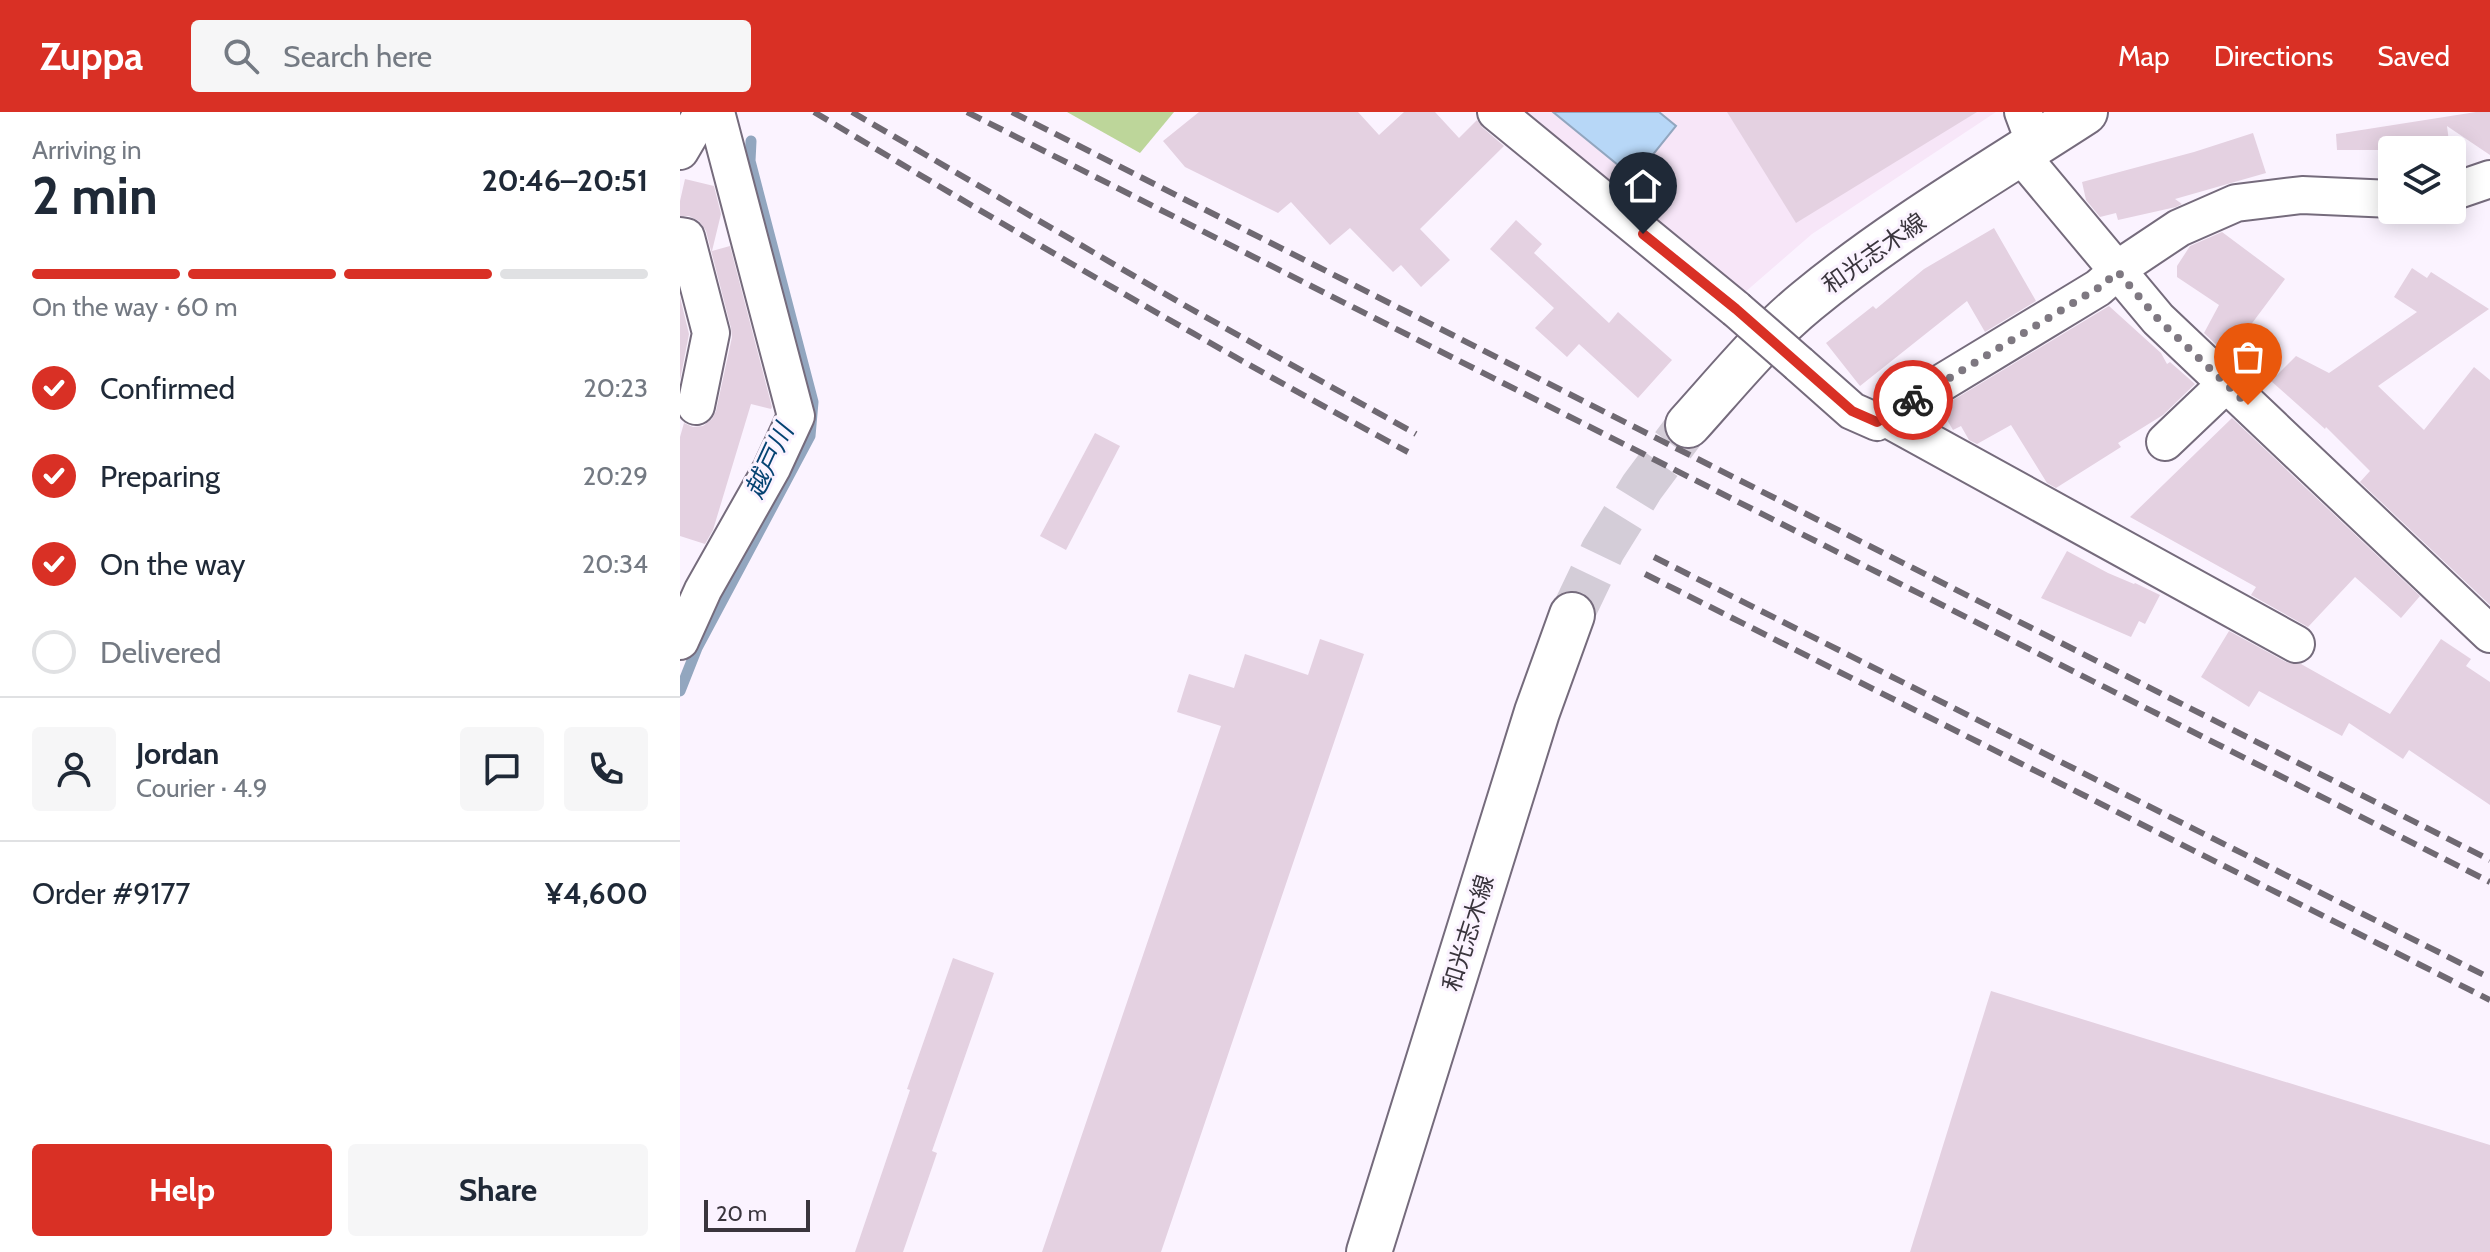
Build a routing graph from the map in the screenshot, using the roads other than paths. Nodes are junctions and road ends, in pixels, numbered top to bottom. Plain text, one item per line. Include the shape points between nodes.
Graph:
1 (703, 112) edge
2 (716, 112) edge
3 (1496, 112) edge
4 (2085, 112) edge
5 (2026, 137) edge
6 (680, 151) edge
7 (2490, 179) edge
8 (2466, 187) edge
9 (2378, 198) edge
10 (680, 236) edge
11 (2118, 272) junction
12 (2226, 384) junction
13 (696, 406) dead end
14 (1884, 417) junction
15 (1688, 425) tunnel mouth
16 (2165, 442) dead end
17 (1572, 615) tunnel mouth
18 (2489, 630) edge
19 (680, 641) edge
20 (2296, 644) dead end
21 (1369, 1252) edge

1 - 6 street
2 - 19 street via 796,416
3 - 14 street, bridge via 1852,411 1877,422
4 - 5 main road, 和光志木線
5 - 11 street
5 - 15 main road, 和光志木線 via 1804,304
7 - 8 street
9 - 11 street via 2302,195 2236,203 2179,228
10 - 13 street via 686,237 711,333
11 - 12 street
11 - 14 street
12 - 16 street
12 - 18 street
14 - 20 street
17 - 21 main road, 和光志木線

